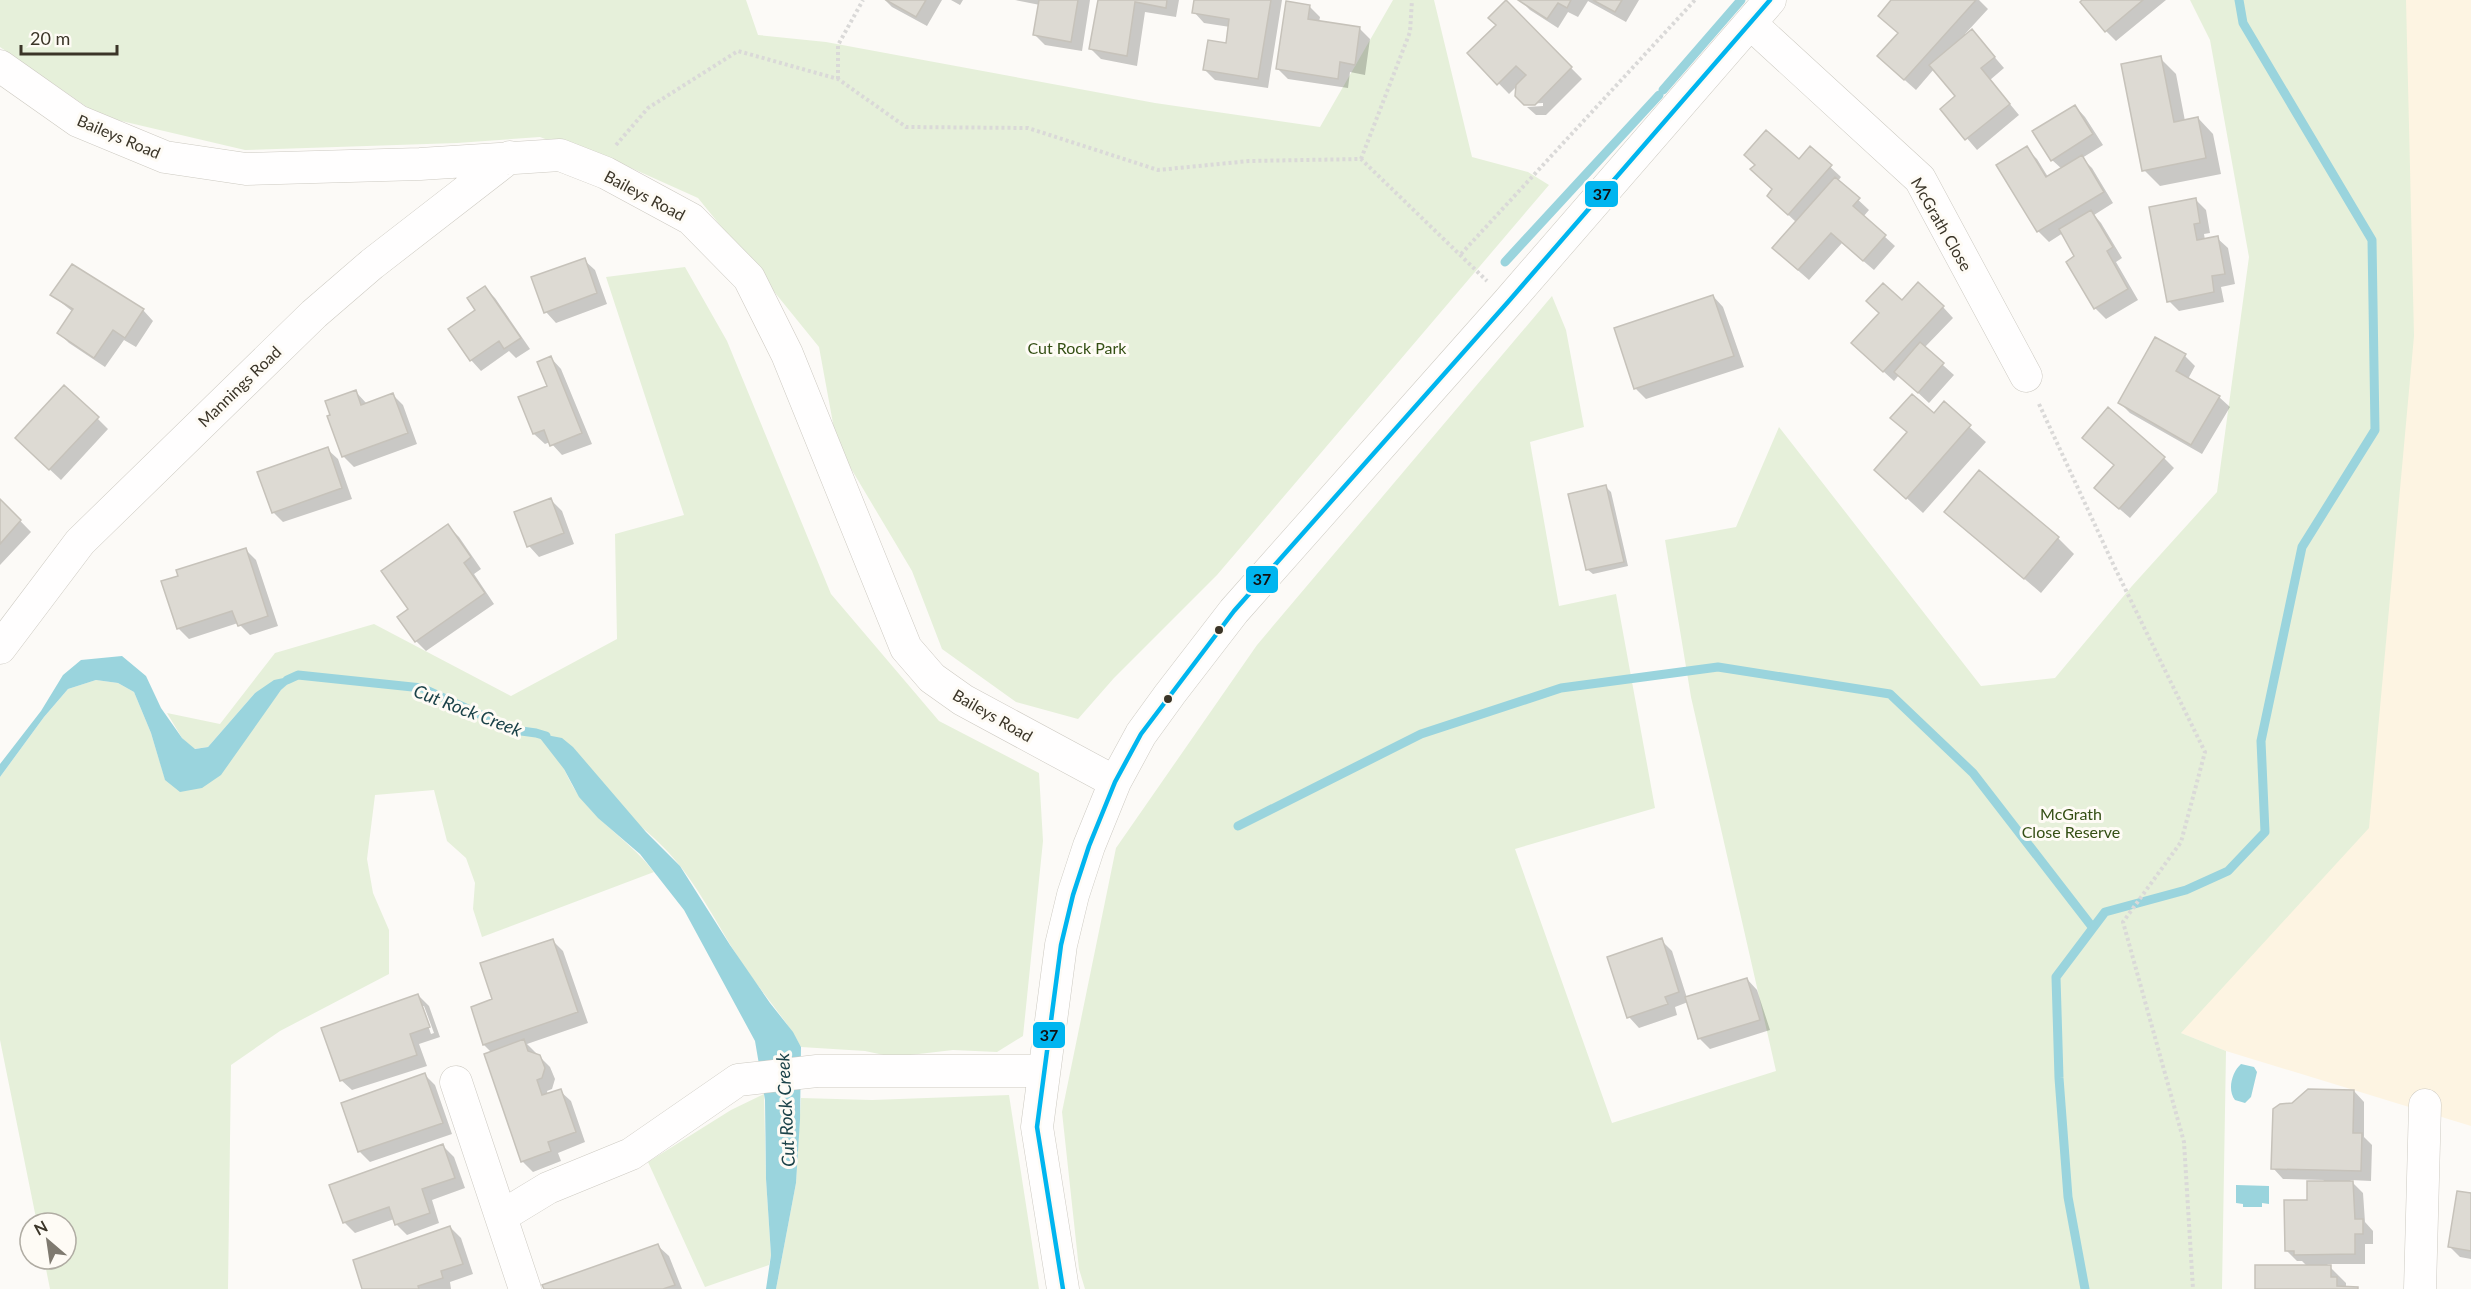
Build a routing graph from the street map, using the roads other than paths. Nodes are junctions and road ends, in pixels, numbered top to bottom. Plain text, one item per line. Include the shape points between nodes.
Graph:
1 (1770, 0) edge
2 (1750, 23) junction
3 (0, 66) edge
4 (510, 157) junction
5 (2026, 376) road end
6 (0, 648) edge
7 (1115, 782) junction
8 (1044, 1071) junction
9 (456, 1082) dead end
10 (2425, 1105) dead end
11 (502, 1216) junction
12 (525, 1289) edge
13 (1063, 1289) edge
14 (2420, 1289) edge

1 - 2 street
2 - 5 street, McGrath Close via 1920,179
2 - 7 street via 1234,611 1141,734
3 - 4 street, Baileys Road via 78,121 165,157 246,169
4 - 6 street, Mannings Road via 314,314 80,542
4 - 7 street, Baileys Road via 560,156 597,170 691,219 749,278 787,354 906,648 932,678 963,700
7 - 8 street via 1073,895 1061,945
8 - 11 street via 817,1071 738,1080 631,1154 548,1188
8 - 13 street via 1037,1127
9 - 11 street
10 - 14 street
11 - 12 street

